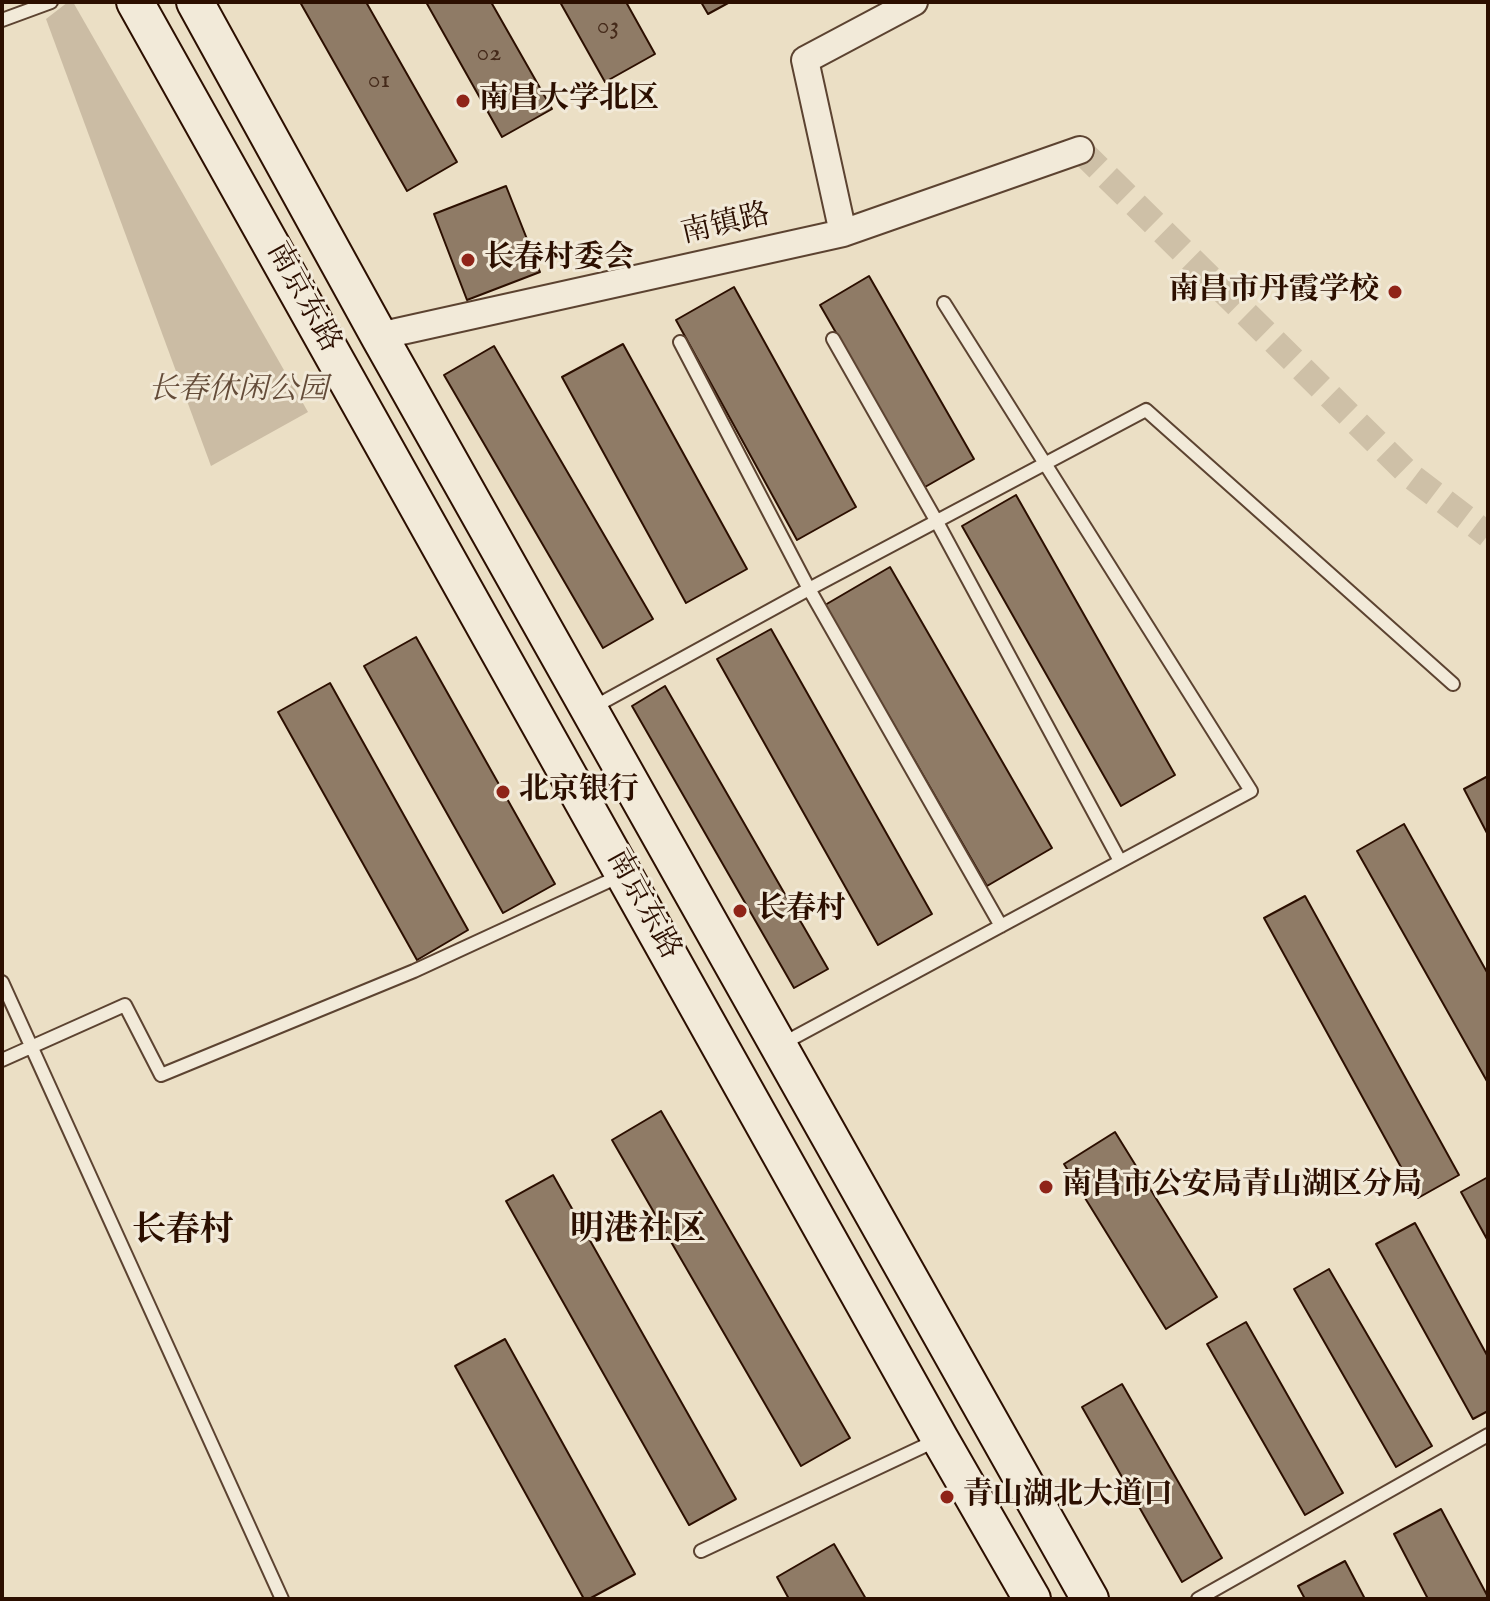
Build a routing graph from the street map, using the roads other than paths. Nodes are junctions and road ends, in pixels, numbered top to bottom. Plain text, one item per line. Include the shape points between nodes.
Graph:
1 (51, 2) edge
2 (135, 2) edge
3 (195, 2) edge
4 (914, 2) edge
5 (2, 20) edge
6 (1080, 150) dead end
7 (843, 233) junction
8 (944, 303) dead end
9 (379, 336) junction
10 (833, 339) dead end
11 (680, 342) dead end
12 (1045, 465) junction
13 (937, 522) junction
14 (809, 589) junction
15 (1453, 684) dead end
16 (589, 709) junction
17 (1120, 861) junction
18 (624, 873) junction
19 (1001, 926) junction
20 (2, 982) edge
21 (778, 1046) junction
22 (31, 1047) junction
23 (2, 1060) edge
24 (1488, 1435) edge
25 (940, 1439) junction
26 (701, 1551) dead end
27 (282, 1599) edge
28 (1032, 1599) edge
29 (1090, 1599) edge
30 (1198, 1599) edge

1 - 5 lane
2 - 18 main road, 南京东路
3 - 9 main road, 南京东路
4 - 7 street via 805,60
6 - 7 street, 南镇路
7 - 9 street, 南镇路
8 - 12 lane
9 - 16 main road, 南京东路
10 - 13 lane
11 - 14 lane
12 - 13 lane
12 - 15 lane via 1146,410
12 - 17 lane via 1251,791
13 - 14 lane
13 - 17 lane
14 - 16 lane
14 - 19 lane
16 - 21 main road, 南京东路
17 - 19 lane
18 - 22 lane via 414,971 161,1075 125,1005
18 - 25 main road, 南京东路
19 - 21 lane
20 - 22 lane
21 - 29 main road, 南京东路
22 - 23 lane
22 - 27 lane
24 - 30 lane
25 - 26 lane
25 - 28 main road, 南京东路

